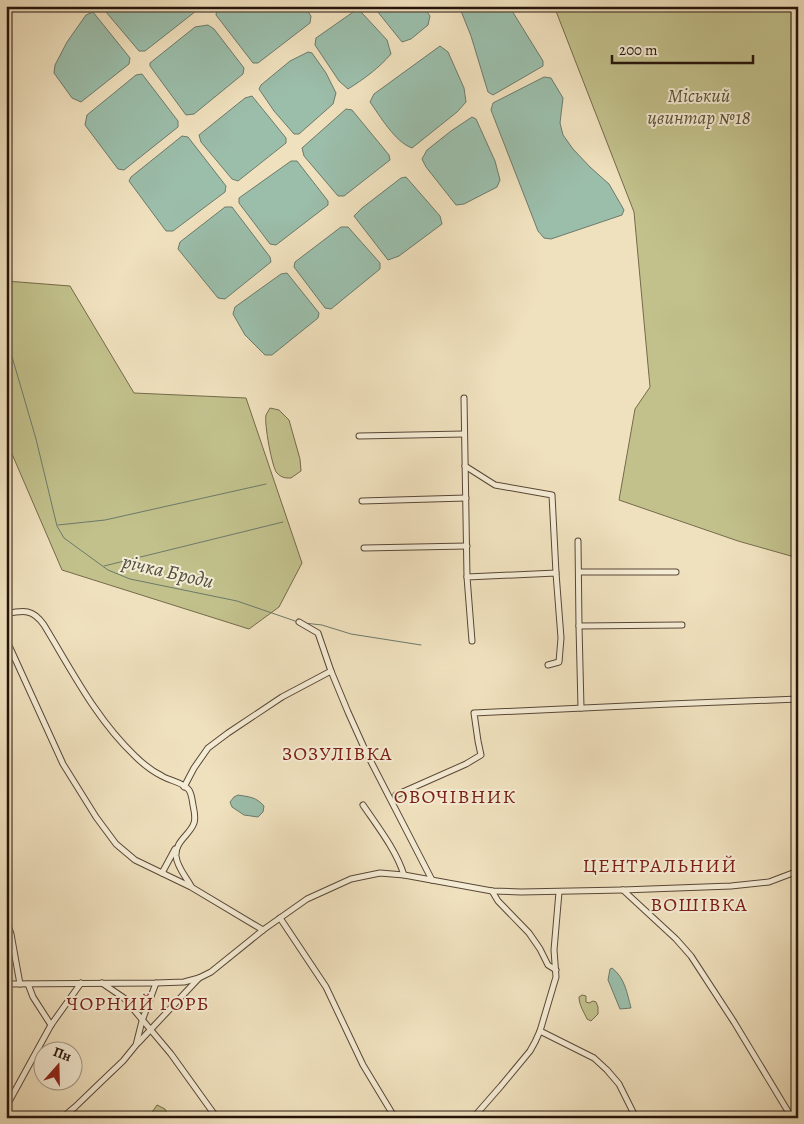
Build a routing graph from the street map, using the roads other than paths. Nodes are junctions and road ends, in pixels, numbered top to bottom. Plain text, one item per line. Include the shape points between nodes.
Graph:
1 (464, 398) dead end
2 (464, 434) junction
3 (359, 436) dead end
4 (465, 466) junction
5 (466, 498) junction
6 (362, 501) dead end
7 (578, 541) dead end
8 (467, 546) junction
9 (364, 548) dead end
10 (579, 572) junction
11 (676, 572) dead end
12 (556, 573) junction
13 (468, 576) junction
14 (6, 614) edge
15 (299, 622) dead end
16 (682, 625) dead end
17 (579, 626) junction
18 (6, 639) edge
19 (472, 641) dead end
20 (548, 665) dead end
21 (331, 671) junction
22 (798, 699) edge
23 (581, 708) junction
24 (184, 787) junction
25 (396, 795) dead end
26 (363, 805) dead end
27 (178, 844) junction
28 (798, 871) edge
29 (162, 873) junction
30 (404, 875) junction
31 (432, 880) junction
32 (191, 887) junction
33 (623, 890) junction
34 (492, 891) junction
35 (559, 892) junction
36 (280, 918) junction
37 (6, 920) edge
38 (263, 930) junction
39 (556, 970) junction
40 (199, 978) junction
41 (81, 983) junction
42 (101, 983) junction
43 (156, 983) junction
44 (6, 984) edge
45 (20, 984) junction
46 (28, 984) junction
47 (142, 1021) junction
48 (51, 1025) junction
49 (540, 1030) junction
50 (150, 1031) junction
51 (136, 1045) junction
52 (6, 1107) edge
53 (62, 1118) edge
54 (218, 1118) edge
55 (395, 1118) edge
56 (473, 1118) edge
57 (636, 1118) edge
58 (792, 1118) edge

1 - 2 street
2 - 3 street
2 - 4 street
4 - 5 street
4 - 12 street via 495,485 552,495
5 - 6 street
5 - 8 street
7 - 10 street
8 - 9 street
8 - 13 street
10 - 11 street
10 - 17 street
12 - 13 street
12 - 20 street via 561,638 559,662
13 - 19 street
14 - 24 street via 32,612 36,615 112,733 144,764
15 - 21 street via 318,633
16 - 17 street
17 - 23 street
18 - 29 street via 58,754 96,817 121,850
21 - 24 street via 282,697 208,748
21 - 31 street via 366,752
22 - 23 street
23 - 25 street via 474,713 480,755
24 - 27 street via 192,797 195,817 194,824
26 - 30 street
27 - 29 street
27 - 32 street via 178,864
28 - 33 street via 759,884
29 - 32 street
30 - 31 street
30 - 36 street via 380,873 350,878 307,899
31 - 34 street
32 - 38 street
33 - 35 street
33 - 58 street via 692,956
34 - 35 street
34 - 39 street via 529,933 548,965
35 - 39 street via 554,950
36 - 38 street
36 - 55 street via 326,987 364,1065
37 - 45 street
38 - 40 street via 212,972
39 - 49 street
40 - 43 street
40 - 50 street
41 - 42 street
41 - 46 street
41 - 48 street
42 - 43 street
42 - 47 street via 124,998
43 - 47 street
44 - 45 street
45 - 46 street
46 - 48 street
47 - 50 street
47 - 51 street
48 - 52 street
49 - 56 street via 533,1047
49 - 57 street via 594,1058 619,1084
50 - 51 street
50 - 54 street
51 - 53 street

